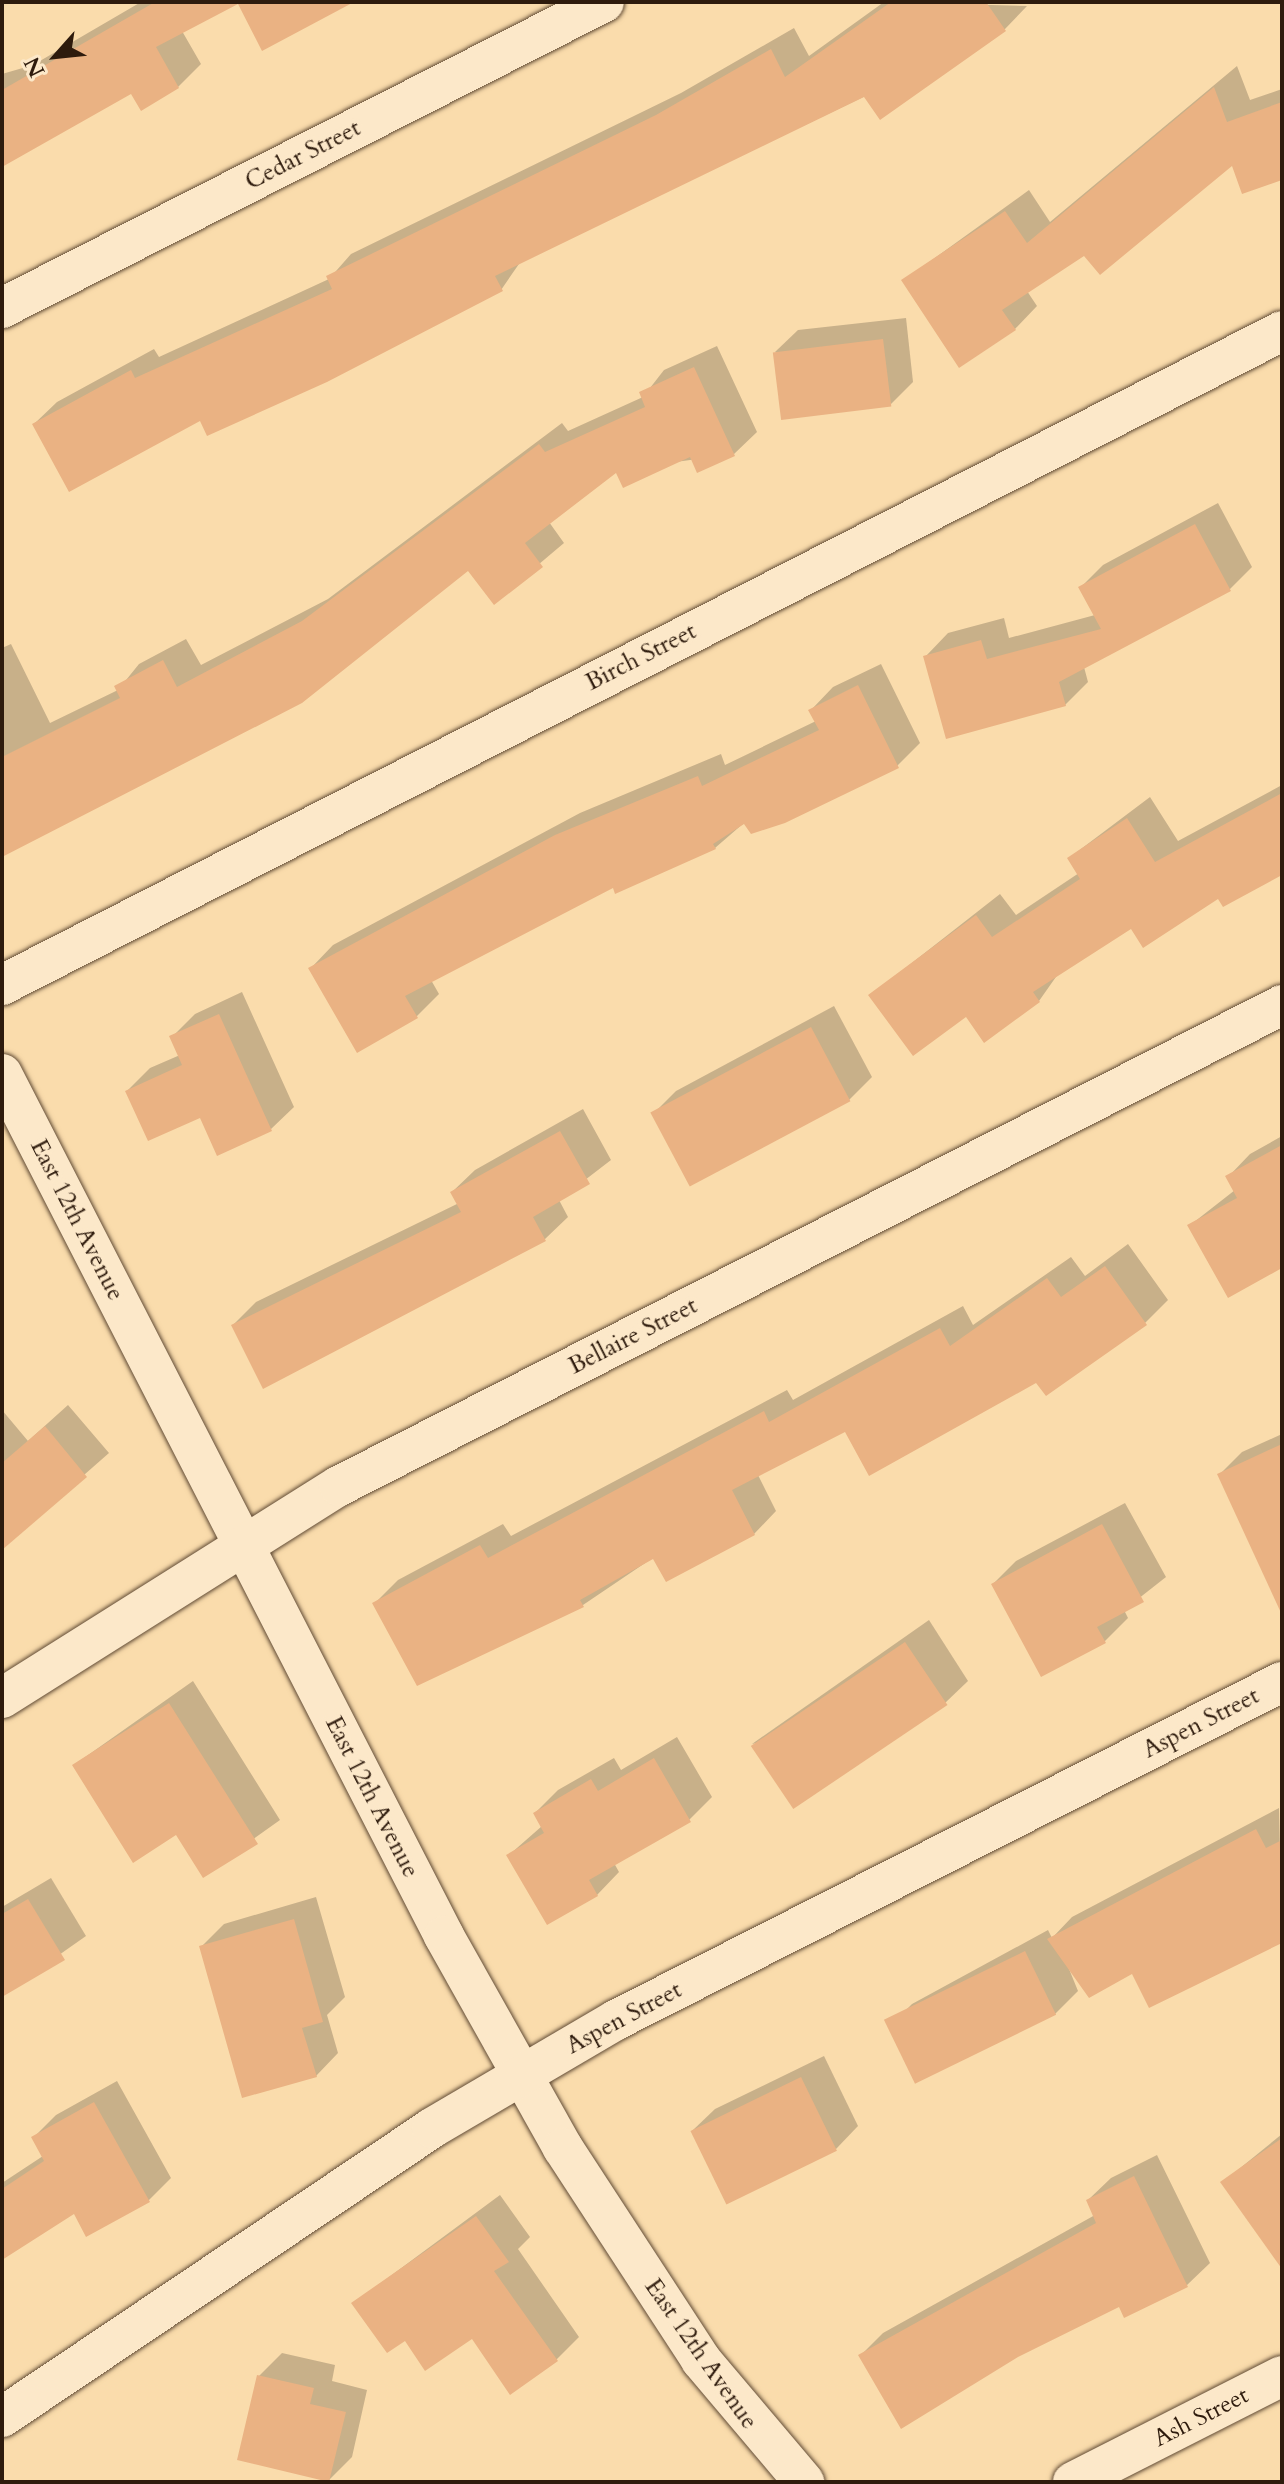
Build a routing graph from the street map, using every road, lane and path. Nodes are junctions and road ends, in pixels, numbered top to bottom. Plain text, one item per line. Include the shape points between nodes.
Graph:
1 (604, 2) edge
2 (2, 308) edge
3 (1282, 331) edge
4 (2, 985) edge
5 (1282, 1005) edge
6 (2, 1074) edge
7 (241, 1545) junction
8 (1282, 1682) edge
9 (2, 1698) edge
10 (522, 2075) junction
11 (1282, 2376) edge
12 (2, 2417) edge
13 (1126, 2470) edge
14 (804, 2482) edge
15 (1073, 2482) edge

1 - 2 street, Cedar Street
3 - 4 street, Birch Street
5 - 7 street, Bellaire Street via 339,1486
6 - 7 street, East 12th Avenue
7 - 9 street, Bellaire Street
7 - 10 street, East 12th Avenue
8 - 10 street, Aspen Street via 616,2020
10 - 12 street, Aspen Street
10 - 14 street, East 12th Avenue via 701,2360
11 - 13 street, Ash Street
13 - 15 street

